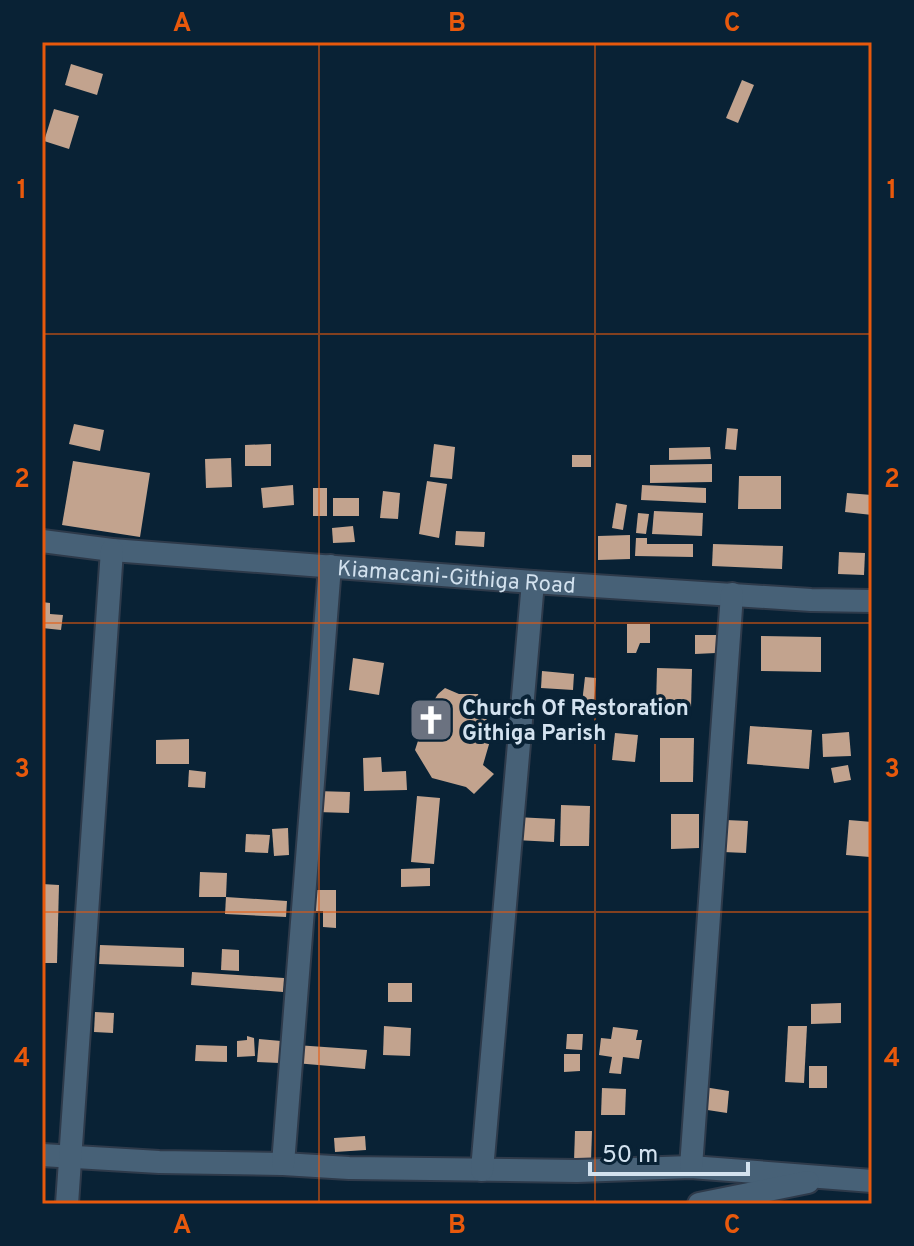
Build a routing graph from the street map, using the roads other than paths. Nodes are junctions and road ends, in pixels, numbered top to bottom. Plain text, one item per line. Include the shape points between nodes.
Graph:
1 (42, 541) edge
2 (112, 550) junction
3 (330, 566) junction
4 (533, 582) junction
5 (732, 594) junction
6 (872, 601) edge
7 (42, 1155) edge
8 (71, 1158) junction
9 (283, 1164) junction
10 (691, 1167) junction
11 (482, 1170) junction
12 (829, 1178) junction
13 (872, 1181) edge
14 (67, 1204) edge
15 (699, 1204) edge

1 - 2 street, Kiamacani-Githiga Road
2 - 3 street, Kiamacani-Githiga Road
2 - 8 street
3 - 4 street, Kiamacani-Githiga Road
3 - 9 street
4 - 5 street, Kiamacani-Githiga Road
4 - 11 street
5 - 6 street, Kiamacani-Githiga Road
5 - 10 street
7 - 8 street
8 - 9 street
8 - 14 street
9 - 11 street
10 - 11 street
10 - 12 street
12 - 13 street
12 - 15 street

